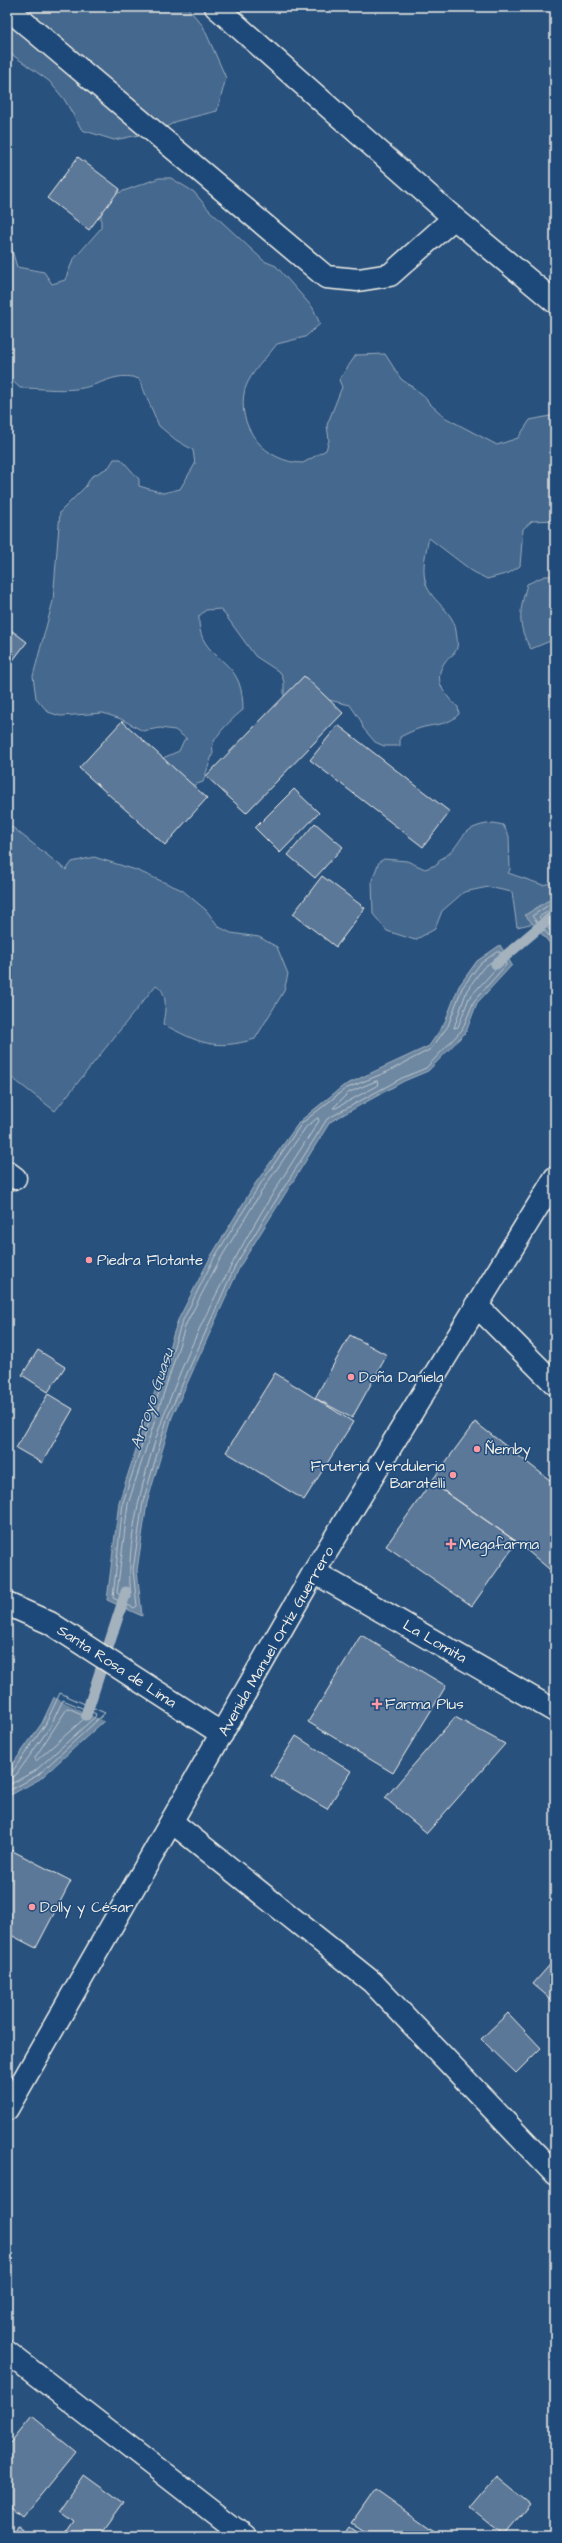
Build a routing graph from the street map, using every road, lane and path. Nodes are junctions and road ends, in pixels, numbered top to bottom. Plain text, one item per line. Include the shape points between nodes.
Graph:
1 (216, 7) edge
2 (7, 8) edge
3 (454, 218) junction
4 (555, 302) edge
5 (555, 1178) edge
6 (476, 1305) junction
7 (555, 1384) edge
8 (314, 1572) junction
9 (7, 1604) edge
10 (555, 1711) edge
11 (222, 1734) junction
12 (172, 1822) junction
13 (7, 2109) edge
14 (555, 2174) edge
15 (7, 2352) edge
16 (244, 2536) edge

1 - 3 street
2 - 3 street via 326,276 358,280 390,275
3 - 4 street
5 - 6 street, Avenida Manuel Ortíz Guerrero
6 - 7 street
6 - 8 street, Avenida Manuel Ortíz Guerrero
8 - 10 street, La Lomita
8 - 11 street, Avenida Manuel Ortíz Guerrero
9 - 11 street, Santa Rosa de Lima via 50,1623
11 - 12 street, Avenida Manuel Ortíz Guerrero
12 - 13 street, Avenida Manuel Ortíz Guerrero
12 - 14 street via 372,1982
15 - 16 street

